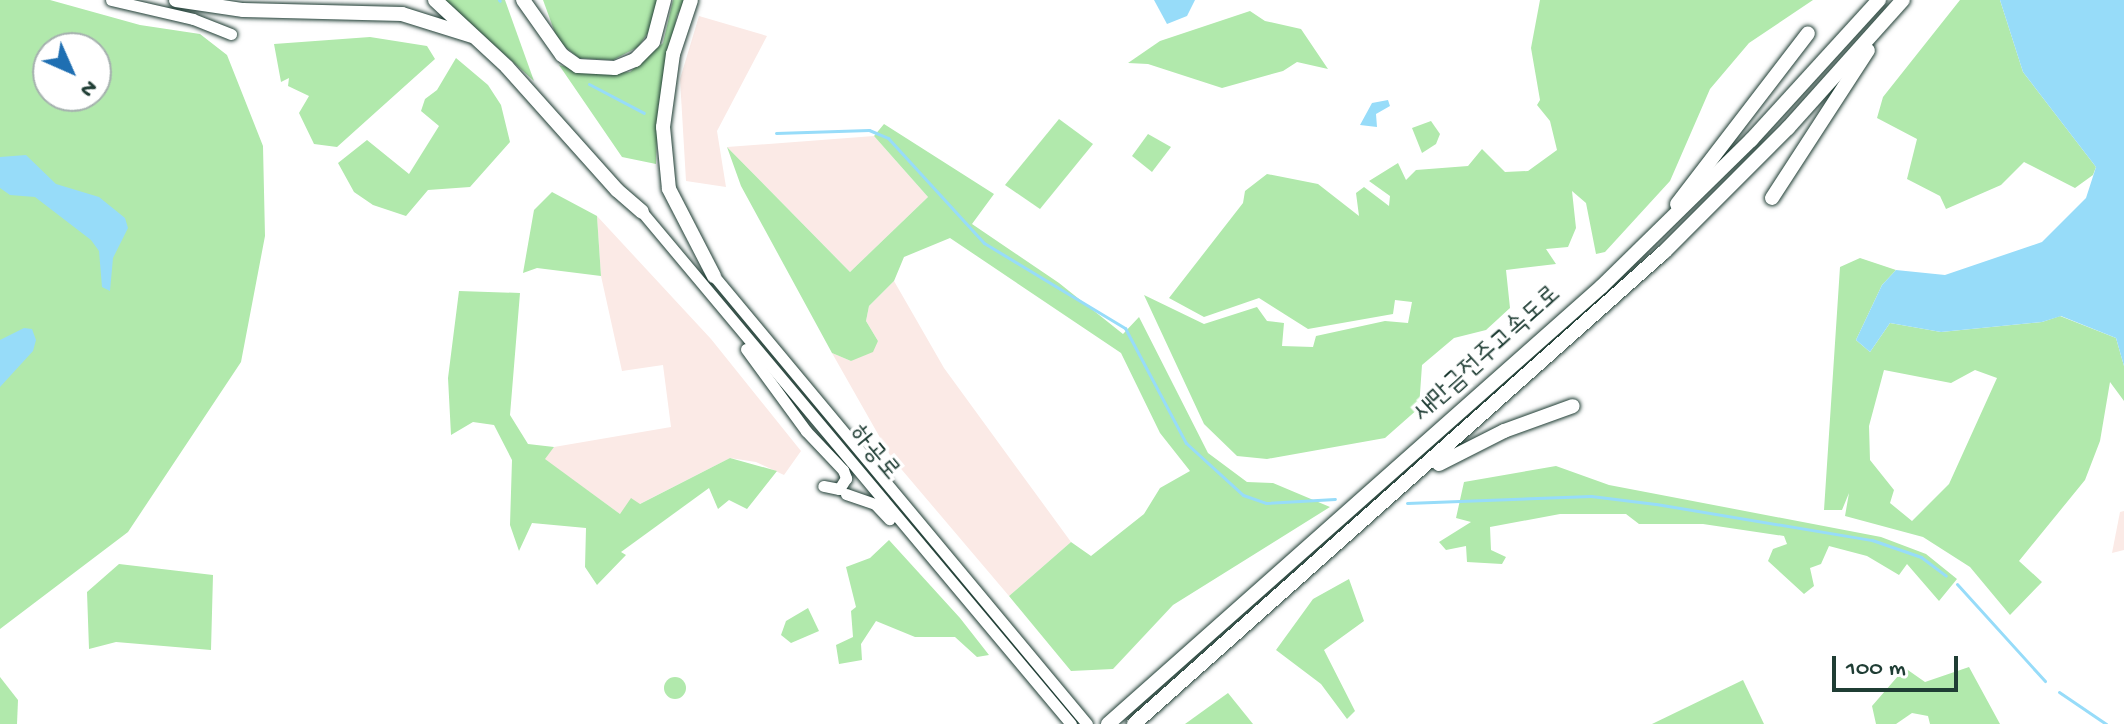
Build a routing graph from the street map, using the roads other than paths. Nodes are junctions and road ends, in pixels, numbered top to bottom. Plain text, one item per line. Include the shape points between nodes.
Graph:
1 (111, 0) edge
2 (176, 0) edge
3 (435, 0) edge
4 (523, 0) edge
5 (664, 0) edge
6 (691, 0) edge
7 (1879, 0) edge
8 (1899, 5) edge
9 (1808, 33) dead end
10 (231, 34) dead end
11 (472, 36) junction
12 (1772, 198) dead end
13 (642, 212) joint
14 (1619, 270) junction
15 (708, 281) junction
16 (1573, 406) dead end
17 (1414, 477) junction
18 (823, 486) dead end
19 (846, 494) dead end
20 (938, 566) junction
21 (1069, 715) edge
22 (1087, 724) edge
23 (1108, 724) edge
24 (1134, 724) edge

1 - 10 main road via 193,19
2 - 11 highway via 243,10 402,14
3 - 11 highway
4 - 5 highway via 562,55 578,66 615,68 635,60 653,42
6 - 15 highway via 673,54 663,127 669,189
7 - 14 highway, 새만금전주고속도로 via 1741,151
8 - 12 highway
8 - 17 highway, 새만금전주고속도로 via 1788,128 1664,252
9 - 14 highway via 1688,191
11 - 13 highway
13 - 15 main road, 하공로
14 - 23 highway, 새만금전주고속도로
15 - 18 main road via 779,396 843,470 846,478 839,489
15 - 20 main road, 하공로
15 - 21 main road, 하공로
16 - 17 highway via 1504,431
17 - 24 highway, 새만금전주고속도로
19 - 20 main road via 875,504
20 - 21 main road, 하공로
21 - 22 main road, 하공로

